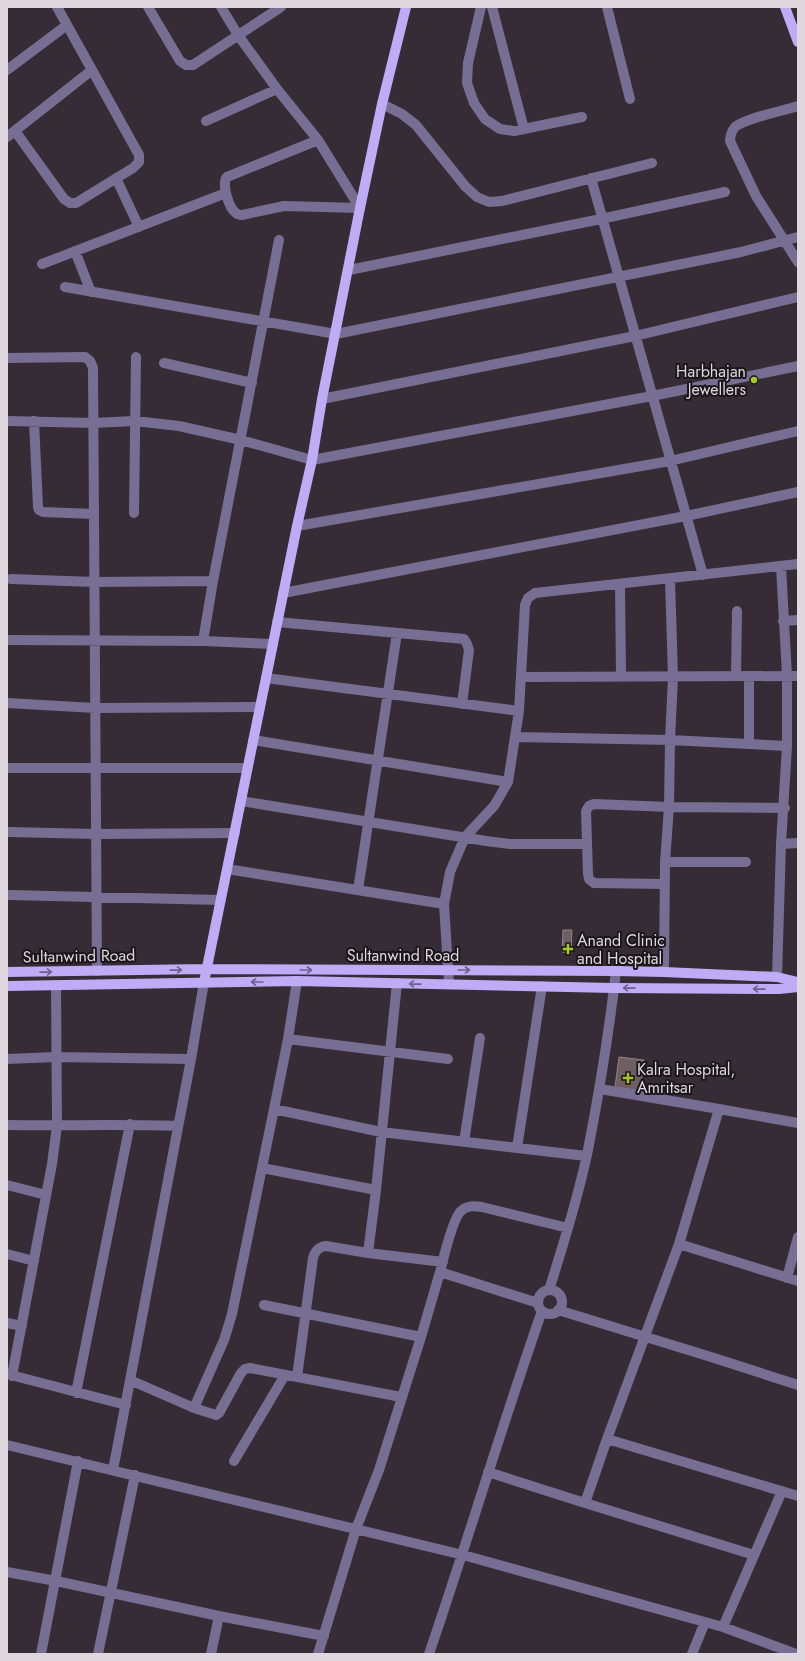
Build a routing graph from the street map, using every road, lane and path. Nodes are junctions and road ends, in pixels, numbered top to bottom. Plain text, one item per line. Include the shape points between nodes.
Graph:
1 (57, 7) edge
2 (148, 7) edge
3 (222, 7) edge
4 (281, 7) edge
5 (406, 7) edge
6 (481, 7) edge
7 (492, 7) edge
8 (607, 7) edge
9 (785, 7) edge
10 (67, 25) junction
11 (238, 35) junction
12 (798, 42) edge
13 (7, 70) edge
14 (92, 70) junction
15 (277, 89) junction
16 (630, 99) dead end
17 (382, 104) junction
18 (798, 106) edge
19 (582, 117) dead end
20 (206, 120) dead end
21 (524, 129) junction
22 (11, 134) edge
23 (318, 140) junction
24 (652, 163) dead end
25 (116, 178) junction
26 (591, 178) junction
27 (725, 192) dead end
28 (226, 193) junction
29 (360, 208) junction
30 (601, 219) junction
31 (139, 227) junction
32 (798, 237) edge
33 (279, 240) dead end
34 (786, 241) junction
35 (75, 251) junction
36 (798, 262) edge
37 (42, 264) dead end
38 (349, 270) junction
39 (618, 276) junction
40 (65, 287) dead end
41 (91, 292) junction
42 (798, 296) edge
43 (263, 322) junction
44 (336, 334) junction
45 (635, 336) junction
46 (136, 357) dead end
47 (7, 358) edge
48 (164, 363) dead end
49 (798, 366) edge
50 (252, 383) junction
51 (652, 396) junction
52 (322, 399) junction
53 (7, 421) edge
54 (34, 421) junction
55 (135, 421) junction
56 (93, 423) junction
57 (798, 431) edge
58 (241, 440) junction
59 (312, 460) junction
60 (670, 461) junction
61 (798, 492) edge
62 (134, 513) dead end
63 (94, 514) junction
64 (686, 516) junction
65 (297, 526) junction
66 (798, 564) edge
67 (781, 566) junction
68 (703, 575) junction
69 (11, 579) dead end
70 (670, 579) junction
71 (213, 581) junction
72 (94, 582) junction
73 (620, 584) junction
74 (283, 593) junction
75 (738, 611) dead end
76 (798, 620) edge
77 (784, 621) junction
78 (277, 622) junction
79 (397, 633) junction
80 (7, 640) edge
81 (94, 640) junction
82 (204, 641) junction
83 (273, 644) junction
84 (621, 676) junction
85 (673, 676) junction
86 (736, 676) junction
87 (749, 676) junction
88 (787, 676) junction
89 (798, 676) edge
90 (521, 677) junction
91 (266, 678) junction
92 (388, 694) junction
93 (7, 703) edge
94 (462, 704) junction
95 (95, 708) junction
96 (260, 708) junction
97 (519, 711) junction
98 (516, 737) junction
99 (253, 740) junction
100 (670, 740) junction
101 (749, 744) junction
102 (787, 746) junction
103 (378, 761) junction
104 (7, 768) edge
105 (247, 768) junction
106 (96, 769) junction
107 (508, 782) junction
108 (241, 801) junction
109 (669, 807) junction
110 (785, 808) junction
111 (368, 821) junction
112 (9, 832) dead end
113 (235, 833) junction
114 (96, 834) junction
115 (465, 837) junction
116 (798, 843) edge
117 (588, 844) junction
118 (781, 844) junction
119 (665, 862) junction
120 (746, 862) dead end
121 (227, 869) junction
122 (664, 884) junction
123 (358, 890) junction
124 (9, 896) dead end
125 (97, 897) junction
126 (221, 900) junction
127 (444, 904) junction
128 (206, 969) junction
129 (448, 970) junction
130 (97, 971) junction
131 (616, 971) junction
132 (7, 972) edge
133 (664, 972) junction
134 (777, 977) junction
135 (297, 981) junction
136 (204, 982) junction
137 (798, 982) edge
138 (397, 984) junction
139 (449, 984) junction
140 (56, 985) junction
141 (7, 986) edge
142 (542, 986) junction
143 (614, 988) junction
144 (798, 988) edge
145 (480, 1038) dead end
146 (288, 1039) junction
147 (390, 1052) junction
148 (56, 1057) junction
149 (7, 1059) edge
150 (191, 1059) junction
151 (448, 1059) dead end
152 (600, 1089) junction
153 (274, 1109) junction
154 (719, 1109) junction
155 (798, 1123) edge
156 (130, 1124) junction
157 (7, 1125) edge
158 (56, 1126) junction
159 (178, 1126) junction
160 (381, 1132) junction
161 (464, 1142) junction
162 (517, 1148) junction
163 (586, 1156) junction
164 (262, 1168) junction
165 (7, 1185) edge
166 (376, 1190) junction
167 (46, 1195) junction
168 (568, 1228) junction
169 (798, 1238) edge
170 (679, 1244) junction
171 (368, 1253) junction
172 (7, 1254) edge
173 (34, 1261) junction
174 (443, 1262) junction
175 (440, 1272) junction
176 (787, 1278) junction
177 (798, 1282) edge
178 (549, 1290) junction
179 (264, 1305) dead end
180 (540, 1307) junction
181 (558, 1310) junction
182 (306, 1314) junction
183 (7, 1323) edge
184 (22, 1326) junction
185 (644, 1336) junction
186 (421, 1337) junction
187 (10, 1375) edge
188 (285, 1375) junction
189 (297, 1377) junction
190 (130, 1380) junction
191 (798, 1385) edge
192 (76, 1393) junction
193 (401, 1397) junction
194 (126, 1405) junction
195 (194, 1408) junction
196 (607, 1438) junction
197 (7, 1445) edge
198 (78, 1461) junction
199 (234, 1461) dead end
200 (113, 1470) junction
201 (488, 1472) junction
202 (135, 1475) junction
203 (782, 1491) junction
204 (798, 1496) edge
205 (585, 1503) junction
206 (356, 1529) junction
207 (462, 1555) junction
208 (754, 1555) junction
209 (7, 1572) edge
210 (56, 1581) junction
211 (110, 1593) junction
212 (219, 1616) junction
213 (705, 1622) junction
214 (723, 1627) junction
215 (324, 1636) junction
216 (41, 1654) edge
217 (98, 1654) edge
218 (211, 1654) edge
219 (318, 1654) edge
220 (429, 1654) edge
221 (692, 1654) edge
222 (796, 1654) edge

1 - 10 street
2 - 11 street via 180,61 186,65 193,65
3 - 11 street
4 - 11 street
5 - 17 main road
6 - 21 street via 468,63 467,83 474,103 485,119 500,129
7 - 21 street
8 - 16 street
9 - 12 main road
10 - 13 street
10 - 14 street
11 - 15 street
14 - 22 street
14 - 25 street via 139,155 139,162
15 - 20 street
15 - 23 street
17 - 26 street via 402,114 416,125 464,186 476,197 489,202 502,201
17 - 29 main road
18 - 34 street via 747,121 730,133 730,142 756,196
19 - 21 street
22 - 25 street via 70,203 76,203
23 - 28 street via 227,177 224,179
23 - 29 street
24 - 26 street
25 - 31 street
26 - 30 street
27 - 30 street
28 - 29 street via 233,210 242,215 284,206
28 - 31 street
29 - 38 main road
30 - 38 street
30 - 39 street
31 - 35 street
32 - 34 street
33 - 43 street
34 - 36 street
34 - 39 street
35 - 37 street
35 - 41 street
38 - 44 main road
39 - 44 street
39 - 45 street
40 - 41 street
41 - 43 street
42 - 45 street
43 - 44 street
43 - 50 street
44 - 52 main road
45 - 51 street
45 - 52 street
46 - 55 street
47 - 56 street via 85,358 90,361 93,368
48 - 50 street
49 - 51 street
50 - 58 street
51 - 59 street
51 - 60 street
52 - 59 main road
53 - 54 street
54 - 56 street
54 - 63 street via 39,510
55 - 56 street
55 - 58 street via 179,426
55 - 62 street
56 - 63 street
57 - 60 street
58 - 59 street
58 - 71 street
59 - 65 main road
60 - 64 street
60 - 65 street
61 - 64 street
63 - 72 street
64 - 68 street
64 - 74 street
65 - 74 main road
66 - 67 street
67 - 68 street
67 - 77 street
68 - 70 street
69 - 72 street
70 - 73 street
70 - 85 street
71 - 72 street
71 - 82 street
72 - 81 street
73 - 84 street
73 - 90 street via 535,593 528,598 525,605
74 - 78 main road
75 - 86 street
76 - 77 street
77 - 88 street
78 - 79 street
78 - 83 main road
79 - 92 street
79 - 94 street via 464,639 469,650
80 - 81 street
81 - 82 street
81 - 95 street
82 - 83 street
83 - 91 main road
84 - 85 street
84 - 90 street
85 - 86 street
85 - 100 street
86 - 87 street
87 - 88 street
87 - 101 street
88 - 89 street
88 - 102 street
90 - 97 street
91 - 92 street
91 - 96 main road
92 - 94 street
92 - 103 street
93 - 95 street
94 - 97 street
95 - 96 street
95 - 106 street
96 - 99 main road
97 - 98 street
98 - 100 street
98 - 107 street
99 - 103 street
99 - 105 main road
100 - 101 street
100 - 109 street
101 - 102 street
102 - 110 street
103 - 107 street
103 - 111 street
104 - 106 street
105 - 106 street
105 - 108 main road
106 - 114 street
107 - 115 street via 494,806
108 - 111 street
108 - 113 main road
109 - 110 street
109 - 117 street via 594,804 589,806 586,811
109 - 119 street
110 - 118 street
111 - 115 street
111 - 123 street
112 - 114 street
113 - 114 street
113 - 121 main road
114 - 125 street
115 - 117 street via 510,844
115 - 127 street via 450,872
116 - 118 street
117 - 122 street via 588,874 594,883
118 - 134 street
119 - 120 street
119 - 122 street
121 - 123 street
121 - 126 main road
122 - 133 street
123 - 127 street
124 - 125 street
125 - 126 street
125 - 130 street
126 - 128 main road
127 - 129 street
128 -> 129 main road, Sultanwind Road
130 -> 128 main road, Sultanwind Road
128 - 136 main road
129 -> 131 main road, Sultanwind Road
129 - 139 street
132 -> 130 main road, Sultanwind Road
131 - 133 main road, Sultanwind Road
131 - 143 street
133 - 134 main road, Sultanwind Road
134 - 137 main road, Sultanwind Road
135 -> 136 main road, Sultanwind Road
135 - 138 main road, Sultanwind Road
135 - 146 street
136 - 140 main road, Sultanwind Road
136 - 150 street
139 -> 138 main road, Sultanwind Road
138 - 147 street
139 - 142 main road, Sultanwind Road
140 - 141 main road, Sultanwind Road
140 - 148 street
142 - 143 main road, Sultanwind Road
142 - 162 street
144 -> 143 main road, Sultanwind Road
143 - 152 street
145 - 161 street
146 - 147 street
146 - 153 street
147 - 151 street
147 - 160 street
148 - 149 street
148 - 150 street
148 - 158 street
150 - 159 street
152 - 154 street
152 - 163 street
153 - 160 street
153 - 164 street
154 - 155 street
154 - 170 street
156 - 158 street
156 - 159 street
156 - 192 street
157 - 158 street
158 - 167 street
159 - 190 street
160 - 161 street
160 - 166 street
161 - 162 street
162 - 163 street
163 - 168 street
164 - 166 street
164 - 195 street via 230,1320 224,1340
165 - 167 street
166 - 171 street
167 - 173 street
168 - 174 street via 482,1207 466,1207 455,1220
168 - 178 street
169 - 176 street
170 - 176 street
170 - 185 street
171 - 174 street
171 - 182 street via 326,1246 315,1251
172 - 173 street
173 - 184 street
174 - 175 street
175 - 180 street
175 - 186 street
176 - 177 street
178 - 180 street via 541,1294
178 - 181 street via 561,1297 562,1302
179 - 182 street
180 - 181 street via 550,1314
180 - 201 street
181 - 185 street
182 - 186 street
182 - 189 street
183 - 184 street
184 - 187 street
185 - 191 street
185 - 196 street
186 - 193 street
187 - 192 street
188 - 189 street
188 - 195 street via 245,1369 219,1413 216,1415
188 - 199 street
189 - 193 street
190 - 194 street
190 - 195 street
192 - 194 street
193 - 206 street via 379,1470
194 - 200 street
196 - 203 street
196 - 205 street
197 - 198 street
198 - 200 street
198 - 210 street
200 - 202 street
201 - 205 street
201 - 207 street
202 - 206 street
202 - 211 street
203 - 204 street
203 - 208 street
205 - 208 street
206 - 207 street
206 - 215 street
207 - 213 street
207 - 220 street
208 - 214 street
209 - 210 street
210 - 211 street
210 - 216 street
211 - 212 street
211 - 217 street
212 - 215 street
212 - 218 street
213 - 214 street
213 - 221 street
214 - 222 street
215 - 219 street

